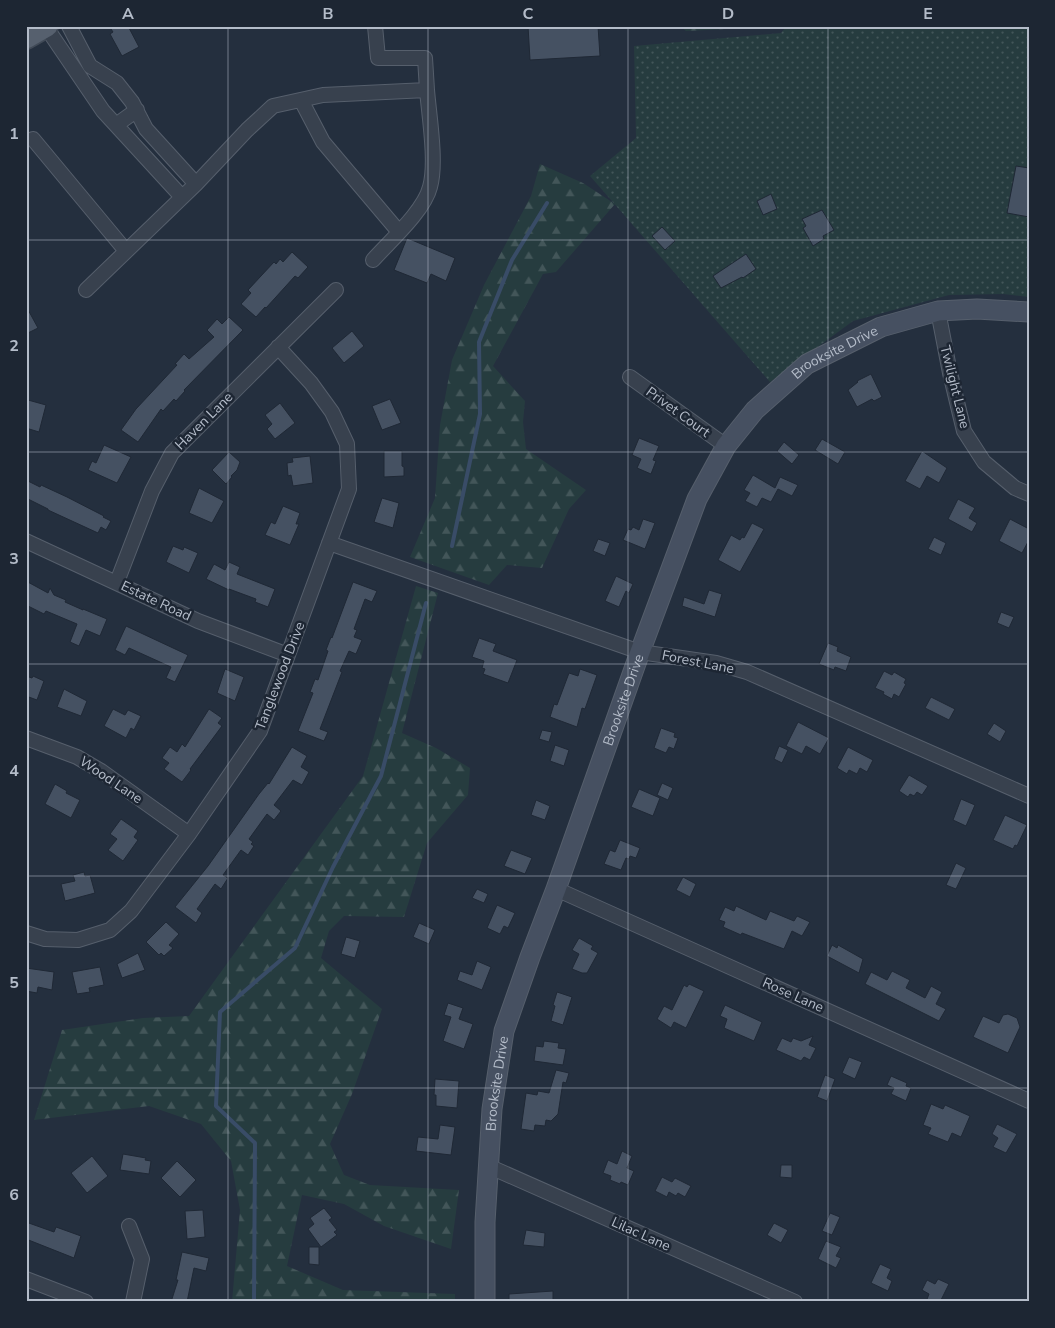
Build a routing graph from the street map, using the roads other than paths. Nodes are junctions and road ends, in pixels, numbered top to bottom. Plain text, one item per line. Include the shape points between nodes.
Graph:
1 (47, 26) edge
2 (69, 26) edge
3 (375, 26) edge
4 (26, 38) edge
5 (427, 90) junction
6 (301, 100) junction
7 (137, 110) junction
8 (116, 125) junction
9 (34, 139) dead end
10 (196, 184) junction
11 (182, 197) junction
12 (399, 232) junction
13 (126, 251) junction
14 (373, 260) dead end
15 (86, 290) dead end
16 (336, 290) dead end
17 (938, 311) junction
18 (1029, 312) edge
19 (278, 347) junction
20 (630, 377) dead end
21 (726, 446) junction
22 (1029, 494) edge
23 (26, 540) edge
24 (329, 542) junction
25 (117, 582) junction
26 (640, 652) junction
27 (288, 655) junction
28 (26, 738) edge
29 (1029, 796) edge
30 (189, 834) junction
31 (556, 889) junction
32 (26, 933) edge
33 (1029, 1101) edge
34 (488, 1166) junction
35 (129, 1226) dead end
36 (26, 1279) edge
37 (86, 1302) edge
38 (133, 1302) edge
39 (485, 1302) edge
40 (795, 1302) edge

1 - 4 main road
1 - 8 street via 79,78
2 - 7 street via 90,66 117,83
3 - 5 street via 378,58 425,58
5 - 6 street via 322,95
5 - 12 street via 432,157 430,187 416,214
6 - 10 street via 273,106
6 - 12 street via 323,142
7 - 8 street
7 - 10 street via 146,129
8 - 11 street
9 - 13 street
10 - 11 street
11 - 13 street
12 - 14 street
13 - 15 street
16 - 19 street, Haven Lane
17 - 18 street, Brooksite Drive
17 - 21 street, Brooksite Drive via 881,327 807,364 755,410
17 - 22 street, Twilight Lane via 964,431 984,462 1015,488
19 - 24 street, Tanglewood Drive via 332,412 347,444 349,489
19 - 25 street, Haven Lane via 172,453 152,491
20 - 21 street, Privet Court
21 - 26 street, Brooksite Drive via 697,498
23 - 25 street, Estate Road
24 - 26 street, Forest Lane
24 - 27 street, Tanglewood Drive
25 - 27 street, Estate Road via 198,620
26 - 29 street, Forest Lane via 716,663 747,672
26 - 31 street, Brooksite Drive
27 - 30 street, Tanglewood Drive via 260,731
28 - 30 street, Wood Lane via 77,757 101,771
30 - 32 street, Tanglewood Drive via 130,911 110,930 78,940 45,939
31 - 33 street, Rose Lane
31 - 34 street, Brooksite Drive via 504,1031 492,1109
34 - 39 street, Brooksite Drive
34 - 40 street, Lilac Lane
35 - 38 street via 142,1259
36 - 37 street

